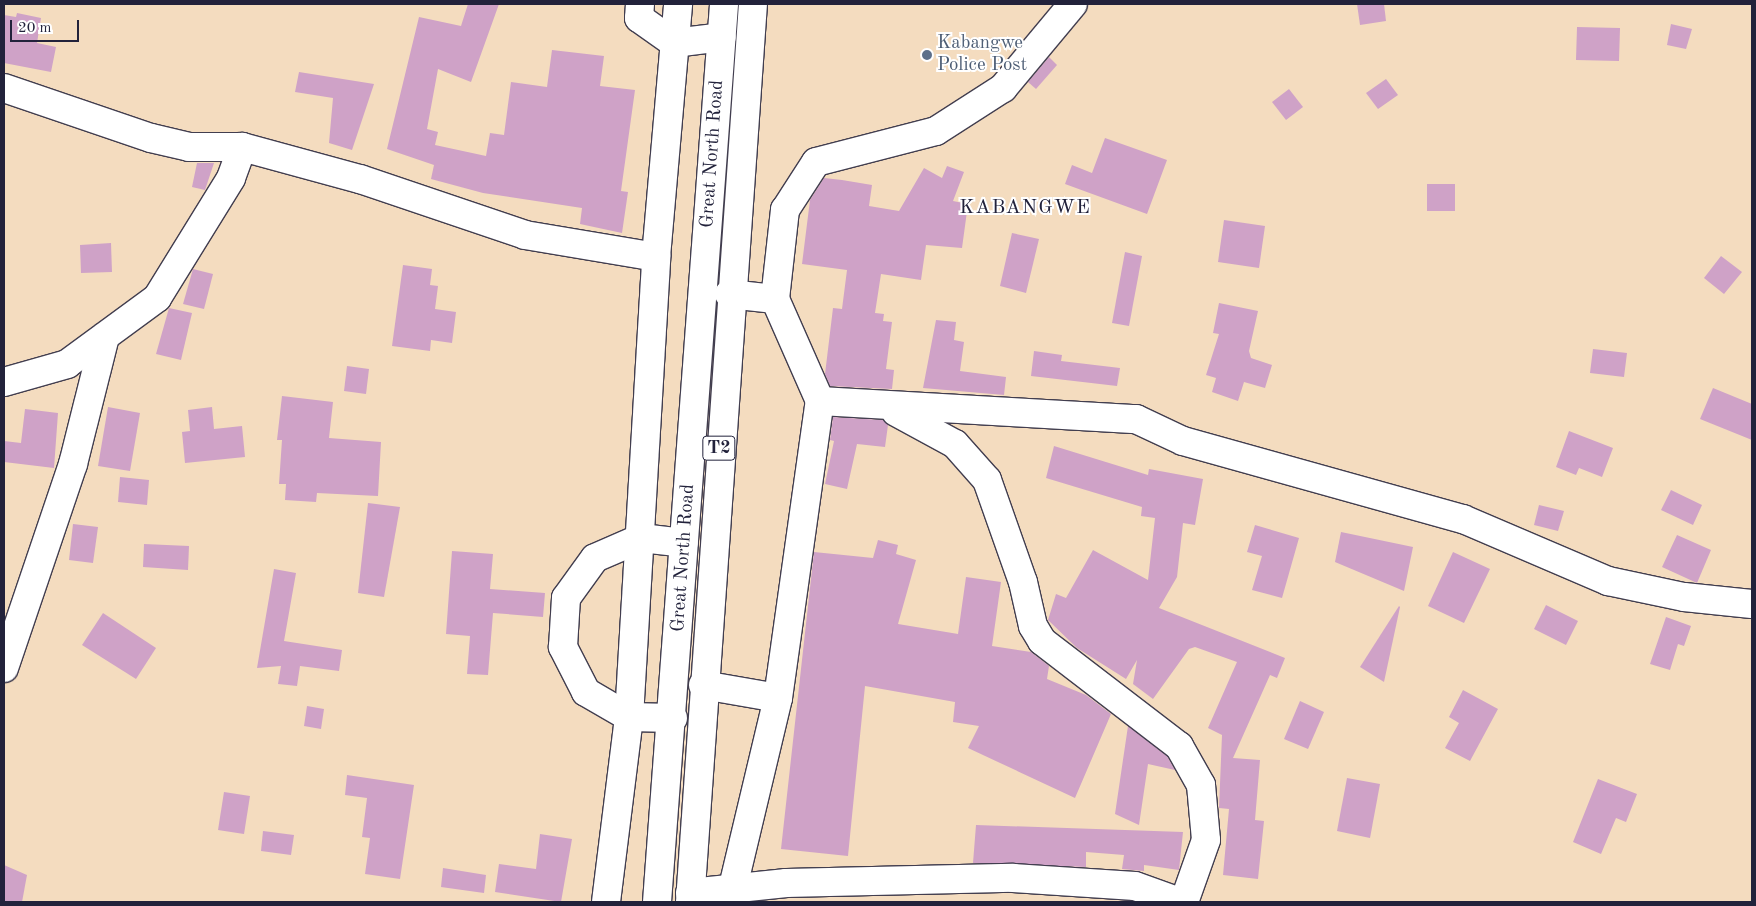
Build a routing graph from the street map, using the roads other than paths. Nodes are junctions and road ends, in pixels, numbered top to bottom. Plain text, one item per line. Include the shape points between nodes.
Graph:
1 (640, 4) edge
2 (678, 4) edge
3 (724, 4) edge
4 (753, 4) edge
5 (1073, 4) edge
6 (722, 37) junction
7 (674, 43) junction
8 (4, 88) edge
9 (242, 146) junction
10 (656, 257) junction
11 (729, 294) junction
12 (775, 299) junction
13 (105, 336) junction
14 (4, 382) edge
15 (820, 402) junction
16 (890, 409) junction
17 (641, 538) junction
18 (684, 543) junction
19 (1752, 604) edge
20 (4, 668) edge
21 (703, 685) junction
22 (778, 698) junction
23 (629, 717) junction
24 (673, 718) junction
25 (732, 891) junction
26 (690, 898) edge
27 (606, 902) edge
28 (657, 902) edge
29 (1180, 902) edge
30 (1184, 902) edge

1 - 7 street via 639,18
2 - 7 street
3 - 6 street, Great North Road / T2
4 - 11 street, Great North Road / T2
5 - 12 street via 1003,88 936,131 816,162 785,210
6 - 7 street
6 - 18 street, Great North Road / T2
7 - 10 street
8 - 9 street via 188,147
9 - 10 street via 360,179 499,228
9 - 13 street via 230,178 157,298
10 - 17 street
11 - 12 street
11 - 21 street, Great North Road / T2
12 - 15 street
13 - 14 street via 68,364
13 - 20 street via 73,464
15 - 16 street
15 - 22 street
16 - 19 street via 1136,419 1182,441 1463,519 1608,581 1684,597
16 - 30 street via 955,444 987,480 1033,626 1042,641 1179,746 1201,785 1206,840
17 - 18 street
17 - 23 street
17 - 23 street via 595,558 566,598 563,648 586,692
18 - 24 street, Great North Road / T2
21 - 22 street
21 - 26 street, Great North Road / T2
22 - 25 street
23 - 24 street
23 - 27 street
24 - 28 street, Great North Road / T2
25 - 26 street
25 - 29 street via 906,878 1013,878 1135,886

